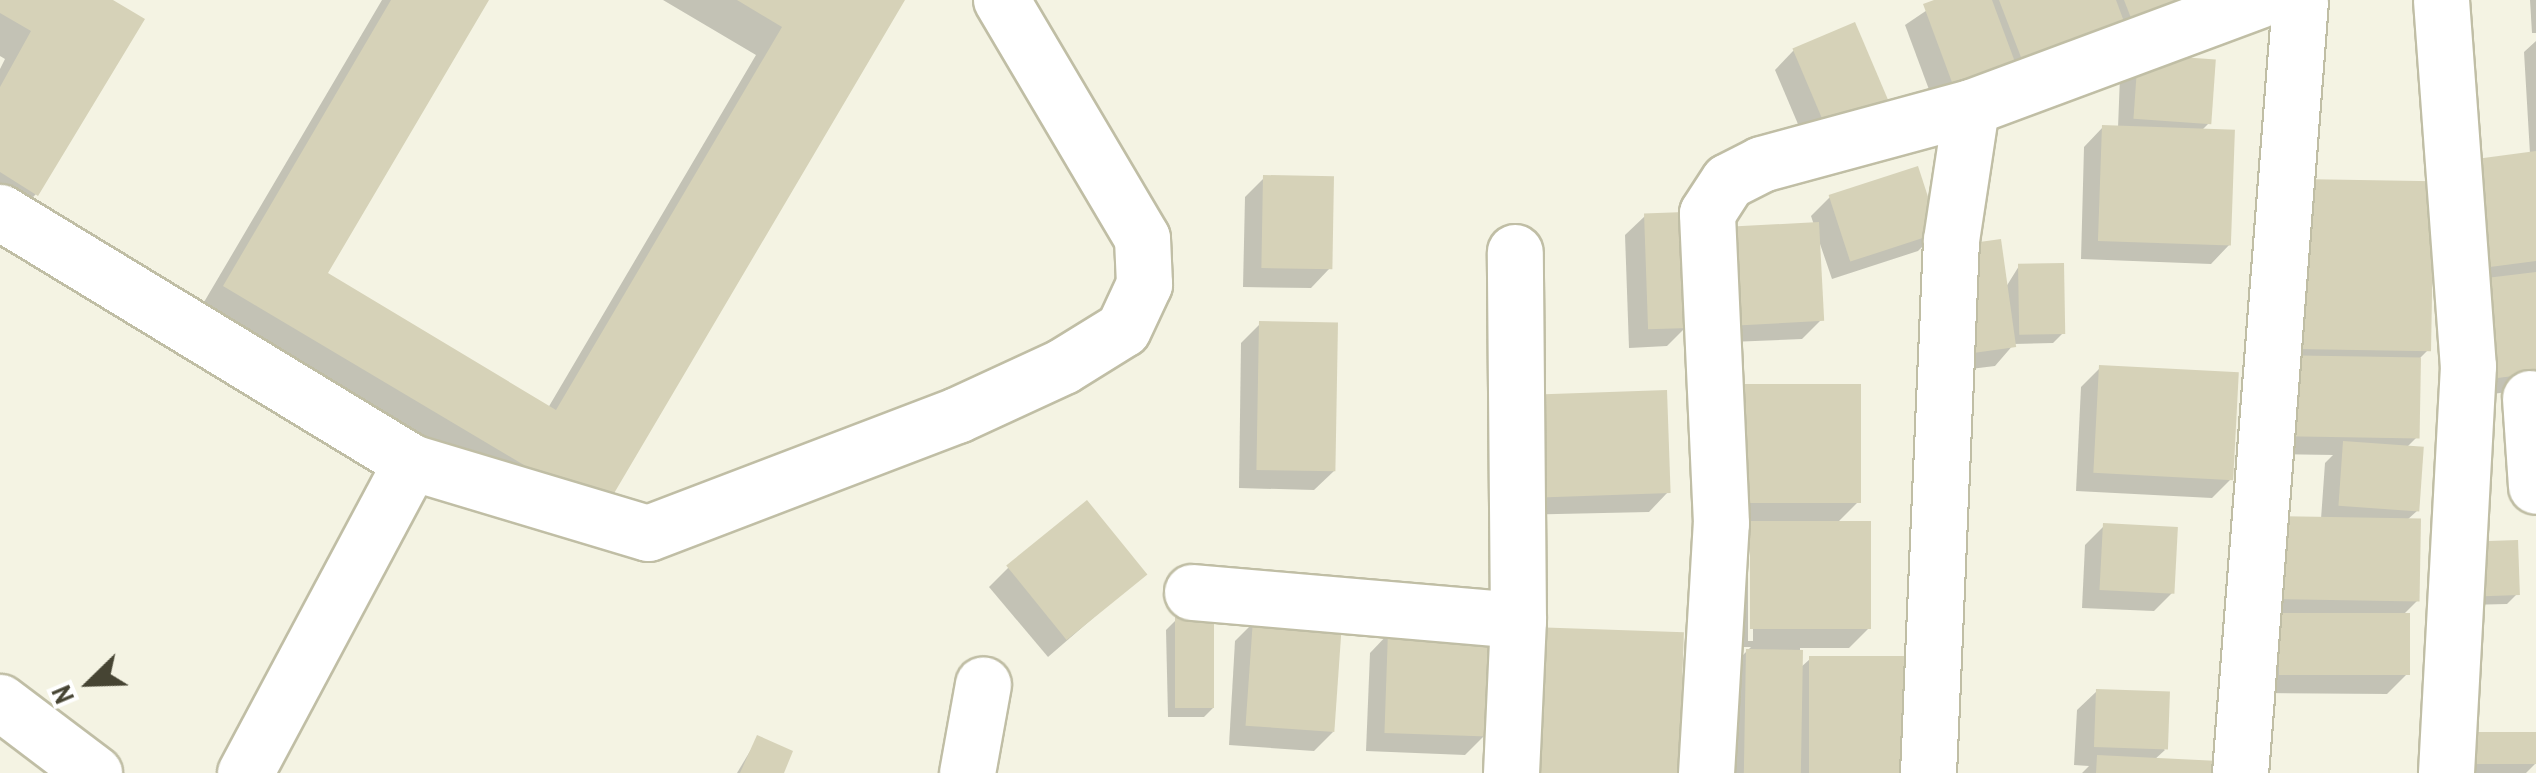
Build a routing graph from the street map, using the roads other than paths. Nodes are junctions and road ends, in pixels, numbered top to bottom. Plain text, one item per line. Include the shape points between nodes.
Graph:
1 (1001, 0) edge
2 (2259, 0) edge
3 (2300, 0) edge
4 (2441, 0) edge
5 (1971, 107) junction
6 (0, 212) edge
7 (1515, 252) dead end
8 (2530, 398) dead end
9 (410, 462) junction
10 (2536, 486) edge
11 (1192, 592) dead end
12 (1518, 620) junction
13 (983, 684) dead end
14 (0, 702) edge
15 (94, 773) edge
16 (245, 773) edge
17 (967, 773) edge
18 (1511, 773) edge
19 (1706, 773) edge
20 (1928, 773) edge
21 (2240, 773) edge
22 (2446, 773) edge

1 - 9 street via 1142,238 1144,284 1123,330 958,415 648,533
2 - 5 street
3 - 21 street
4 - 22 street via 2468,366
5 - 19 street via 1761,164 1728,181 1708,214 1721,523
5 - 20 street via 1951,240
6 - 9 street
7 - 12 street
8 - 10 street
9 - 16 street
11 - 12 street
12 - 18 street
13 - 17 street
14 - 15 street

